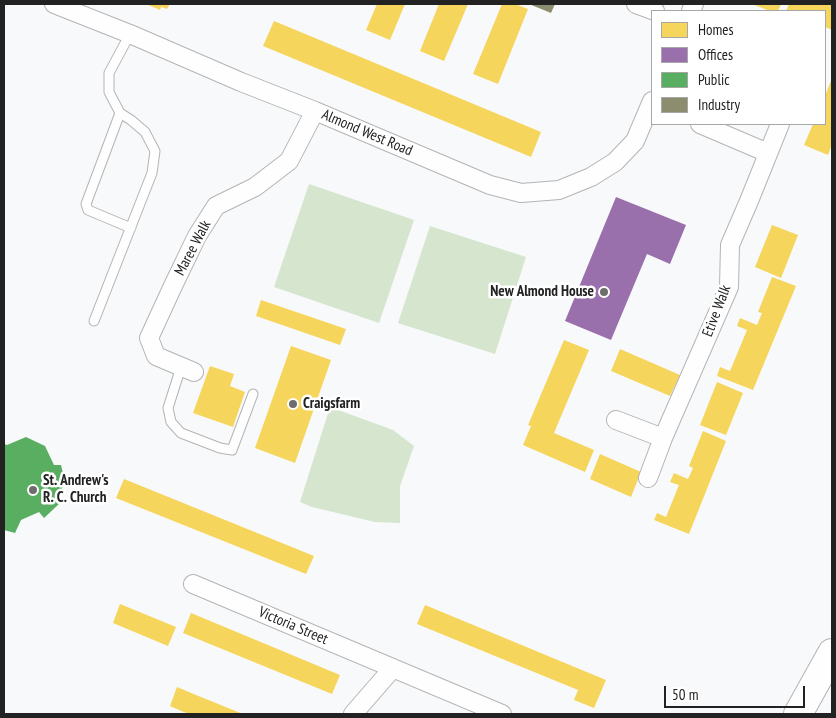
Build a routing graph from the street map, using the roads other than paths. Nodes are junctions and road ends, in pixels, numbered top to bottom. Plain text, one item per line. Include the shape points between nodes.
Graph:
1 (54, 4) edge
2 (636, 4) edge
3 (652, 10) edge
4 (130, 34) junction
5 (651, 103) edge
6 (315, 111) junction
7 (120, 113) junction
8 (708, 125) edge
9 (780, 125) edge
10 (768, 153) junction
11 (131, 228) junction
12 (94, 320) dead end
13 (187, 369) joint
14 (253, 394) dead end
15 (616, 420) dead end
16 (663, 438) junction
17 (648, 478) dead end
18 (193, 584) dead end
19 (832, 653) edge
20 (393, 668) junction
21 (353, 714) edge
22 (502, 714) edge
23 (798, 714) edge

1 - 4 street, Almond West Road
2 - 3 street
4 - 6 street, Almond West Road
4 - 7 lane via 110,73 109,92
5 - 6 street, Almond West Road via 635,140 616,162 559,190 531,193 490,185
6 - 13 street, Maree Walk via 289,161 255,187 216,206 197,236 149,338 156,356
7 - 11 lane via 145,132 155,151 152,173
7 - 11 lane via 86,204 88,210
8 - 10 street
9 - 10 street, Etive Walk
10 - 16 street, Etive Walk via 730,245 729,287
11 - 12 lane
13 - 14 lane via 168,408 171,422 181,433 220,448 232,450
15 - 16 street
16 - 17 street, Etive Walk
18 - 20 street, Victoria Street
19 - 23 main road
20 - 21 street
20 - 22 street, Victoria Street

